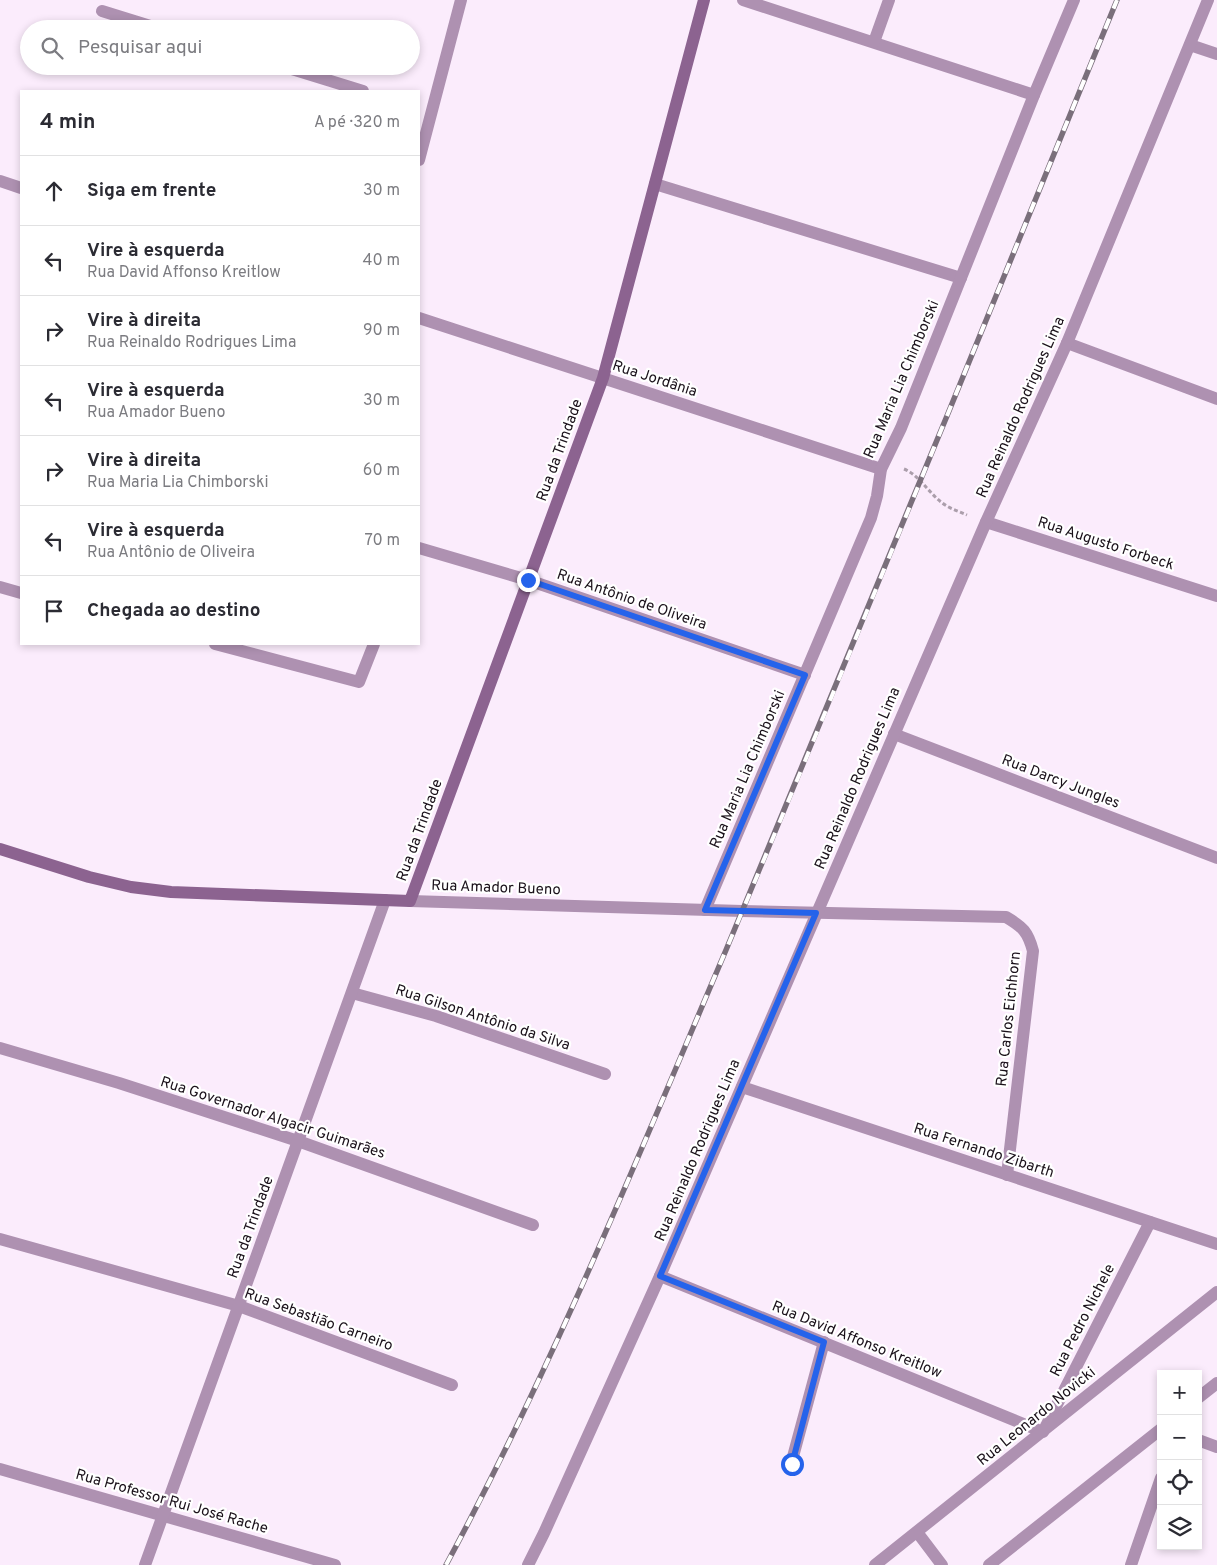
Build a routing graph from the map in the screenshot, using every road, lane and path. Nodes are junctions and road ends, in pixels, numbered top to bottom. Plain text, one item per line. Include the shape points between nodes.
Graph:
1 (461, 0) edge
2 (704, 0) edge
3 (744, 0) edge
4 (889, 0) edge
5 (1074, 0) edge
6 (1208, 0) edge
7 (102, 11) dead end
8 (131, 20) edge
9 (874, 42) junction
10 (1190, 45) junction
11 (1217, 54) edge
12 (311, 75) edge
13 (360, 90) edge
14 (1034, 95) junction
15 (420, 108) edge
16 (432, 112) junction
17 (420, 156) edge
18 (0, 181) edge
19 (655, 184) junction
20 (20, 188) edge
21 (961, 278) junction
22 (420, 318) edge
23 (1067, 343) junction
24 (603, 378) junction
25 (1217, 399) edge
26 (881, 468) junction
27 (986, 522) junction
28 (420, 548) edge
29 (528, 580) junction
30 (0, 587) edge
31 (20, 592) edge
32 (1217, 596) edge
33 (219, 645) edge
34 (374, 645) edge
35 (805, 675) junction
36 (894, 734) junction
37 (0, 849) edge
38 (1217, 858) edge
39 (385, 900) junction
40 (410, 901) junction
41 (705, 910) junction
42 (816, 913) junction
43 (352, 993) junction
44 (0, 1048) edge
45 (604, 1074) dead end
46 (742, 1087) junction
47 (298, 1141) junction
48 (1007, 1175) junction
49 (1150, 1222) junction
50 (534, 1225) dead end
51 (0, 1240) edge
52 (1217, 1244) edge
53 (660, 1276) junction
54 (1217, 1292) edge
55 (239, 1306) junction
56 (824, 1342) junction
57 (1217, 1383) edge
58 (452, 1385) dead end
59 (1202, 1395) edge
60 (1042, 1432) junction
61 (1157, 1432) edge
62 (1202, 1441) edge
63 (1217, 1446) edge
64 (792, 1464) dead end
65 (0, 1469) edge
66 (1157, 1490) edge
67 (163, 1516) junction
68 (916, 1532) junction
69 (145, 1565) edge
70 (335, 1565) edge
71 (528, 1565) edge
72 (876, 1565) edge
73 (942, 1565) edge
74 (989, 1565) edge
75 (1131, 1565) edge

1 - 16 street
2 - 19 main road, Rua da Trindade
3 - 9 street
4 - 9 street
5 - 14 street, Rua Maria Lia Chimborski
6 - 10 street, Rua Reinaldo Rodrigues Lima
7 - 8 street
9 - 14 street
10 - 11 street
10 - 23 street, Rua Reinaldo Rodrigues Lima
12 - 13 street
14 - 21 street, Rua Maria Lia Chimborski
15 - 16 street
16 - 17 street
18 - 20 street
19 - 21 street
19 - 24 main road, Rua da Trindade
21 - 26 street, Rua Maria Lia Chimborski via 901,428
22 - 24 street, Rua Jordânia
23 - 25 street
23 - 27 street, Rua Reinaldo Rodrigues Lima
24 - 26 street, Rua Jordânia
24 - 29 main road, Rua da Trindade
26 - 27 path via 895,465 907,470 940,502
26 - 35 street, Rua Maria Lia Chimborski via 871,518
27 - 32 street, Rua Augusto Forbeck
27 - 36 street, Rua Reinaldo Rodrigues Lima
28 - 29 street, Rua Antônio de Oliveira
29 - 35 street, Rua Antônio de Oliveira
29 - 40 main road, Rua da Trindade
30 - 31 street
33 - 34 street via 359,682
35 - 41 street, Rua Maria Lia Chimborski
36 - 38 street, Rua Darcy Jungles
36 - 42 street, Rua Reinaldo Rodrigues Lima
37 - 39 main road, Rua Amador Bueno via 131,887 171,892
39 - 40 main road, Rua Amador Bueno
39 - 43 street, Rua da Trindade
40 - 41 street, Rua Amador Bueno
41 - 42 street, Rua Amador Bueno
42 - 46 street, Rua Reinaldo Rodrigues Lima
42 - 48 street, Rua Carlos Eichhorn via 1006,917 1021,926 1033,951
43 - 45 street, Rua Gilson Antônio da Silva via 436,1016
43 - 47 street, Rua da Trindade
44 - 47 street, Rua Governador Algacir Guimarães
46 - 48 street, Rua Fernando Zibarth
46 - 53 street, Rua Reinaldo Rodrigues Lima
47 - 50 street, Rua Governador Algacir Guimarães
47 - 55 street, Rua da Trindade
48 - 49 street, Rua Fernando Zibarth
49 - 52 street, Rua Fernando Zibarth
49 - 60 street, Rua Pedro Nichele
51 - 55 street, Rua Sebastião Carneiro
53 - 56 street, Rua David Affonso Kreitlow
53 - 71 street, Rua Reinaldo Rodrigues Lima
54 - 60 street, Rua Leonardo Novicki
55 - 58 street, Rua Sebastião Carneiro
55 - 67 street, Rua da Trindade
56 - 60 street, Rua David Affonso Kreitlow
56 - 64 street
57 - 59 street
60 - 68 street, Rua Leonardo Novicki
61 - 74 street
62 - 63 street
65 - 67 street, Rua Professor Rui José Rache
66 - 75 street
67 - 69 street, Rua da Trindade
67 - 70 street, Rua Professor Rui José Rache
68 - 72 street, Rua Leonardo Novicki
68 - 73 street

